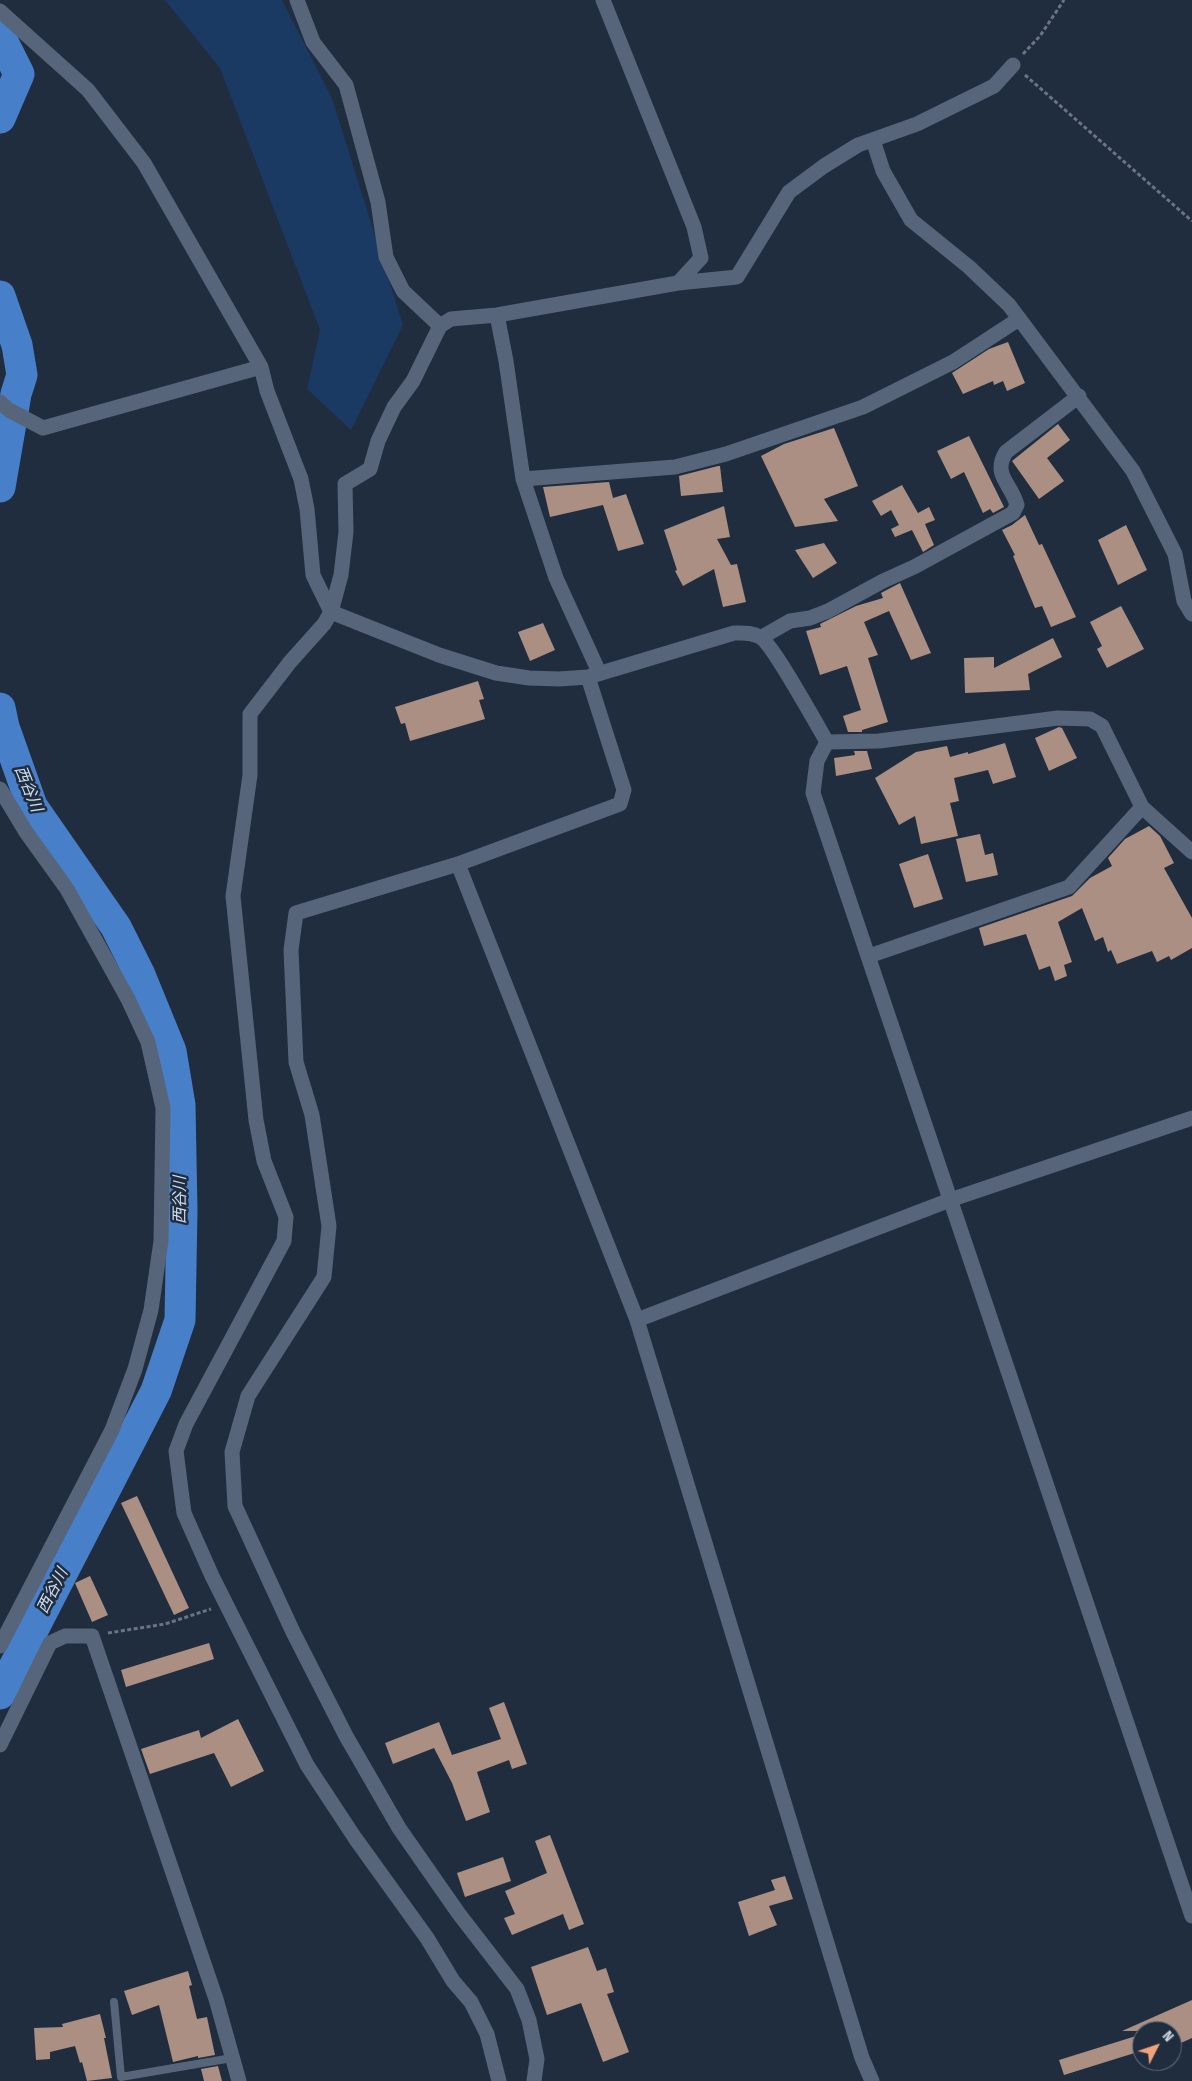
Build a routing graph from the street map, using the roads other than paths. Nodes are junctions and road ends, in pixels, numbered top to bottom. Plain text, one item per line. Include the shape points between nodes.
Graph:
1 (297, 0) edge
2 (602, 0) edge
3 (0, 11) edge
4 (1013, 65) road end
5 (873, 140) junction
6 (678, 283) junction
7 (497, 315) junction
8 (1019, 319) junction
9 (440, 326) junction
10 (261, 367) junction
11 (1079, 396) junction
12 (4, 406) edge
13 (523, 478) junction
14 (331, 612) junction
15 (1192, 614) edge
16 (762, 637) junction
17 (594, 674) junction
18 (827, 742) junction
19 (0, 789) edge
20 (1142, 807) junction
21 (1192, 852) edge
22 (458, 864) junction
23 (869, 956) junction
24 (1192, 1118) edge
25 (950, 1200) junction
26 (637, 1320) junction
27 (0, 1646) edge
28 (0, 1745) edge
29 (1192, 1916) edge
30 (114, 2002) dead end
31 (232, 2058) junction
32 (239, 2081) edge
33 (498, 2081) edge
34 (534, 2081) edge
35 (872, 2081) edge

1 - 9 street via 314,42 346,85 378,202 386,257 403,290
2 - 6 street via 694,227 701,258
3 - 10 street via 88,90 144,163
4 - 5 street via 994,86 917,124
5 - 6 street via 858,145 824,166 789,192 737,276
5 - 8 street via 883,171 911,220 969,267
6 - 7 street
7 - 9 street via 451,319
7 - 13 street
8 - 11 street
8 - 13 street via 952,362 863,407 726,454 675,467
9 - 14 street via 414,381 394,407 378,441 370,469 345,484 346,532 341,575
10 - 12 street via 43,428
10 - 14 street via 266,392 301,479 307,509 312,575
11 - 15 street via 1133,470 1175,554 1184,601
11 - 16 street via 1006,452 1002,459 1001,474 1017,504 1013,513 828,611 790,621
13 - 17 street via 556,578
14 - 17 street via 439,655 496,673 559,680
14 - 33 street via 250,714 250,775 233,896 256,1120 264,1161 286,1216 284,1241 186,1424 176,1451 184,1513 307,1765 354,1838 471,2002 487,2034
16 - 17 street via 734,633
16 - 18 street
17 - 22 street via 624,790 620,804
18 - 20 street via 879,740 1058,718 1090,719 1102,726
18 - 23 street via 817,761 813,793
19 - 27 street via 68,890 128,999 148,1042 163,1108 161,1241 151,1310 135,1369 112,1430
20 - 21 street
20 - 23 street via 1070,887
22 - 26 street
22 - 34 street via 296,914 291,950 296,1062 312,1115 329,1226 324,1277 248,1396 232,1452 235,1506 292,1632 399,1828 516,1988 529,2020 537,2060
23 - 25 street
24 - 25 street
25 - 26 street
25 - 29 street
26 - 35 street via 862,2058
28 - 31 street via 50,1643 65,1636 92,1636 216,1999
30 - 31 lane via 121,2077
31 - 32 street

